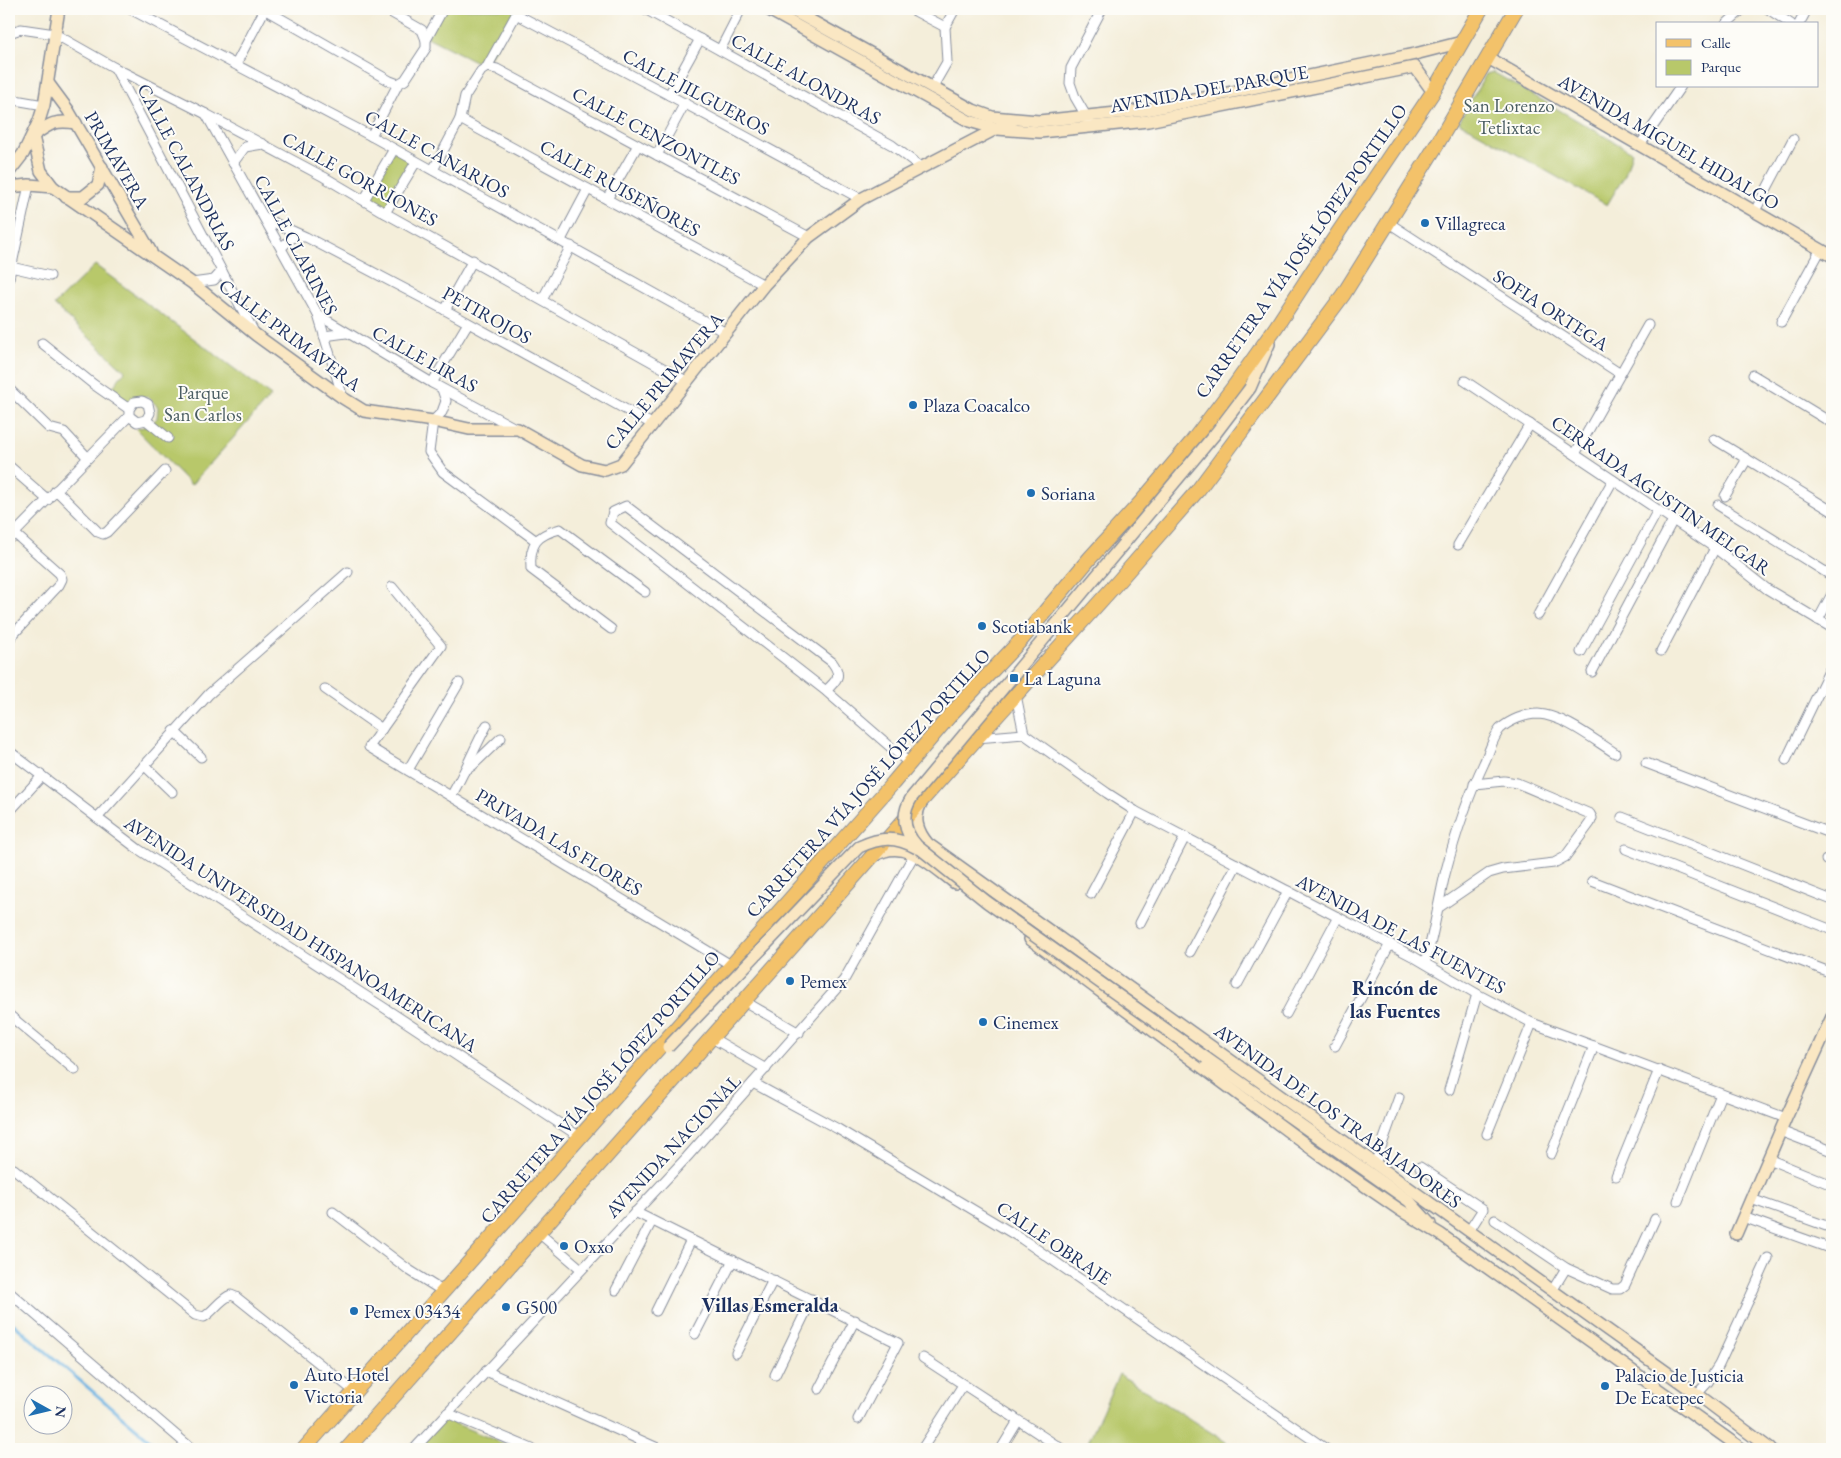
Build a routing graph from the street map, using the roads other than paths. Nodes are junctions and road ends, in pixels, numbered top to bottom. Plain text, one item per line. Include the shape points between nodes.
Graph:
1 (59, 9) edge
2 (130, 9) edge
3 (264, 9) edge
4 (385, 9) edge
5 (443, 9) edge
6 (645, 9) edge
7 (742, 9) edge
8 (767, 9) edge
9 (790, 9) edge
10 (911, 9) edge
11 (955, 9) edge
12 (1102, 9) edge
13 (1481, 9) edge
14 (1516, 9) edge
15 (1743, 9) edge
16 (1768, 9) edge
17 (1805, 9) edge
18 (517, 11) edge
19 (1728, 22) edge
20 (1788, 22) edge
21 (1800, 22) edge
22 (945, 27) junction
23 (9, 33) edge
24 (55, 34) junction
25 (700, 39) junction
26 (426, 40) junction
27 (1462, 42) junction
28 (720, 50) junction
29 (1488, 58) junction
30 (236, 64) junction
31 (487, 67) junction
32 (115, 68) junction
33 (48, 84) junction
34 (398, 84) junction
35 (932, 88) junction
36 (1680, 88) edge
37 (1433, 92) junction
38 (669, 94) junction
39 (9, 99) edge
40 (685, 103) junction
41 (44, 105) junction
42 (206, 114) junction
43 (460, 119) junction
44 (1013, 120) junction
45 (1090, 121) junction
46 (76, 123) junction
47 (997, 129) junction
48 (33, 136) junction
49 (371, 136) junction
50 (1793, 139) dead end
51 (263, 144) junction
52 (638, 144) junction
53 (1640, 145) junction
54 (394, 149) junction
55 (657, 155) junction
56 (416, 162) junction
57 (233, 163) junction
58 (102, 168) junction
59 (922, 168) junction
60 (433, 170) junction
61 (9, 172) edge
62 (29, 185) junction
63 (9, 187) edge
64 (53, 187) junction
65 (588, 189) junction
66 (66, 197) junction
67 (607, 199) junction
68 (860, 199) junction
69 (364, 200) junction
70 (385, 212) junction
71 (1755, 212) junction
72 (266, 219) junction
73 (1389, 223) junction
74 (306, 237) junction
75 (809, 237) junction
76 (561, 240) junction
77 (571, 246) junction
78 (282, 247) junction
79 (12, 249) edge
80 (1820, 249) junction
81 (153, 256) junction
82 (1832, 256) edge
83 (473, 260) junction
84 (11, 267) junction
85 (222, 271) junction
86 (50, 276) dead end
87 (9, 278) edge
88 (192, 283) junction
89 (764, 285) junction
90 (542, 300) junction
91 (444, 310) junction
92 (318, 315) junction
93 (1782, 322) dead end
94 (468, 323) junction
95 (1648, 325) dead end
96 (1276, 327) junction
97 (346, 333) junction
98 (726, 333) junction
99 (256, 335) junction
100 (324, 336) junction
101 (42, 343) dead end
102 (1619, 373) junction
103 (1753, 375) dead end
104 (1465, 381) dead end
105 (688, 382) junction
106 (432, 383) junction
107 (9, 389) edge
108 (442, 389) junction
109 (343, 398) junction
110 (129, 413) junction
111 (146, 420) junction
112 (433, 422) junction
113 (1832, 423) edge
114 (652, 424) junction
115 (1530, 424) junction
116 (518, 429) junction
117 (168, 438) dead end
118 (1714, 438) dead end
119 (1575, 454) junction
120 (88, 458) junction
121 (1747, 458) junction
122 (9, 466) edge
123 (165, 471) dead end
124 (1613, 480) junction
125 (56, 490) junction
126 (1725, 496) dead end
127 (48, 500) junction
128 (1718, 505) dead end
129 (1658, 510) junction
130 (1832, 511) edge
131 (1673, 520) junction
132 (11, 536) edge
133 (535, 540) junction
134 (1458, 545) dead end
135 (1715, 548) junction
136 (348, 572) dead end
137 (1832, 576) edge
138 (392, 587) dead end
139 (645, 592) dead end
140 (1832, 594) edge
141 (1538, 614) dead end
142 (1818, 620) junction
143 (1832, 628) edge
144 (611, 629) dead end
145 (9, 639) edge
146 (1661, 651) dead end
147 (1581, 652) dead end
148 (1832, 665) edge
149 (1592, 672) dead end
150 (459, 683) dead end
151 (325, 690) dead end
152 (826, 691) junction
153 (1016, 695) junction
154 (487, 724) dead end
155 (382, 730) junction
156 (174, 731) junction
157 (1024, 734) junction
158 (501, 738) dead end
159 (977, 738) junction
160 (9, 750) edge
161 (1616, 753) dead end
162 (201, 757) dead end
163 (1786, 760) dead end
164 (909, 763) junction
165 (1646, 763) dead end
166 (144, 765) junction
167 (408, 770) junction
168 (466, 770) junction
169 (42, 776) junction
170 (1474, 784) junction
171 (172, 792) dead end
172 (926, 795) junction
173 (451, 796) junction
174 (1135, 811) junction
175 (9, 812) edge
176 (1622, 817) dead end
177 (97, 818) junction
178 (1832, 834) edge
179 (1185, 837) junction
180 (924, 839) junction
181 (1626, 849) dead end
182 (914, 854) junction
183 (870, 858) junction
184 (1236, 864) junction
185 (1592, 881) dead end
186 (1288, 891) junction
187 (1091, 894) dead end
188 (1832, 900) edge
189 (1438, 908) junction
190 (1338, 917) junction
191 (1140, 923) dead end
192 (1832, 930) edge
193 (1390, 944) junction
194 (1190, 952) dead end
195 (1425, 963) junction
196 (732, 965) junction
197 (1832, 973) edge
198 (1237, 985) dead end
199 (1476, 994) junction
200 (744, 1001) junction
201 (1286, 1014) dead end
202 (9, 1015) edge
203 (1832, 1017) edge
204 (1532, 1023) junction
205 (799, 1033) junction
206 (712, 1038) junction
207 (1335, 1046) dead end
208 (1594, 1046) junction
209 (1224, 1056) junction
210 (766, 1069) junction
211 (75, 1070) dead end
212 (1659, 1070) junction
213 (753, 1082) junction
214 (1449, 1090) dead end
215 (1721, 1094) junction
216 (1399, 1097) dead end
217 (605, 1109) junction
218 (1786, 1118) junction
219 (1780, 1131) junction
220 (1487, 1134) dead end
221 (580, 1137) junction
222 (1832, 1151) edge
223 (1550, 1154) dead end
224 (1768, 1159) junction
225 (1375, 1164) junction
226 (1420, 1167) dead end
227 (14, 1169) dead end
228 (1616, 1176) dead end
229 (1832, 1185) edge
230 (1751, 1200) junction
231 (1678, 1201) dead end
232 (333, 1212) dead end
233 (635, 1212) junction
234 (1743, 1217) junction
235 (1655, 1219) dead end
236 (1495, 1220) dead end
237 (652, 1221) junction
238 (1832, 1228) edge
239 (1469, 1231) junction
240 (539, 1233) junction
241 (1440, 1234) junction
242 (1736, 1234) dead end
243 (691, 1240) junction
244 (1832, 1250) edge
245 (1768, 1258) dead end
246 (733, 1260) junction
247 (1566, 1268) junction
248 (581, 1270) junction
249 (772, 1280) junction
250 (616, 1290) dead end
251 (1552, 1291) junction
252 (9, 1292) edge
253 (444, 1292) junction
254 (812, 1299) junction
255 (656, 1311) dead end
256 (855, 1320) junction
257 (695, 1334) dead end
258 (736, 1353) dead end
259 (923, 1358) dead end
260 (486, 1371) junction
261 (775, 1375) dead end
262 (963, 1385) junction
263 (819, 1389) dead end
264 (355, 1392) junction
265 (1697, 1394) junction
266 (447, 1414) junction
267 (858, 1419) dead end
268 (1018, 1420) junction
269 (192, 1449) edge
270 (304, 1449) edge
271 (347, 1449) edge
272 (414, 1449) edge
273 (532, 1449) edge
274 (660, 1449) edge
275 (922, 1449) edge
276 (1001, 1449) edge
277 (1062, 1449) edge
278 (1326, 1449) edge
279 (1742, 1449) edge
280 (1770, 1449) edge

1 - 24 main road
2 - 30 street, CALLE CANARIOS
3 - 30 street
3 - 34 street
4 - 26 street via 422,30
5 - 26 street
6 - 25 street, CALLE ALONDRAS
7 - 28 street
8 - 47 main road, AVENIDA DEL PARQUE via 969,121
9 - 35 main road, AVENIDA DEL PARQUE
10 - 22 street
11 - 22 street
12 - 45 street via 1071,68 1070,83 1075,97
13 - 27 main road, CARRETERA VÍA JOSÉ LÓPEZ PORTILLO
14 - 29 main road
15 - 19 street
16 - 20 street
17 - 21 street
18 - 31 street
18 - 38 street, CALLE JILGUEROS
22 - 35 street via 946,62
23 - 24 street, CALLE GORRIONES via 21,29
24 - 32 street, CALLE GORRIONES
24 - 33 main road
25 - 28 street, CALLE ALONDRAS
25 - 38 street
26 - 34 street via 426,48 405,80
27 - 37 main road, CARRETERA VÍA JOSÉ LÓPEZ PORTILLO
27 - 45 main road, AVENIDA DEL PARQUE
28 - 59 street, CALLE ALONDRAS via 892,144
29 - 53 main road, AVENIDA MIGUEL HIDALGO
29 - 73 main road
30 - 49 street, CALLE CANARIOS
31 - 43 street via 465,96
31 - 52 street, CALLE CENZONTLES
32 - 42 street, CALLE GORRIONES
32 - 85 street, CALLE CALANDRIAS
33 - 41 main road
33 - 46 main road, PRIMAVERA
34 - 49 street
35 - 44 main road, AVENIDA DEL PARQUE via 973,110
36 - 53 street
37 - 45 main road, AVENIDA DEL PARQUE via 1415,67 1148,121
37 - 96 main road, CARRETERA VÍA JOSÉ LÓPEZ PORTILLO
38 - 40 street, CALLE JILGUEROS
39 - 41 street
40 - 55 street
40 - 68 street, CALLE JILGUEROS
41 - 48 main road
42 - 51 street, CALLE GORRIONES
42 - 57 street, CALLE CLARINES
43 - 60 street
43 - 65 street, CALLE RUISEÑORES
44 - 45 main road, AVENIDA DEL PARQUE
44 - 47 main road, CALLE PRIMAVERA
45 - 47 main road, AVENIDA DEL PARQUE via 1040,132
46 - 48 main road via 60,121
46 - 58 main road, PRIMAVERA
47 - 59 main road, CALLE PRIMAVERA
48 - 61 main road
48 - 64 main road, CALLE PRIMAVERA via 41,172
49 - 54 street, CALLE CANARIOS
50 - 71 street
51 - 57 street via 246,147
51 - 69 street, CALLE GORRIONES
52 - 55 street, CALLE CENZONTLES
52 - 67 street
53 - 71 main road, AVENIDA MIGUEL HIDALGO
54 - 56 street, CALLE CANARIOS
54 - 69 street
55 - 75 street, CALLE CENZONTLES
56 - 60 street, CALLE CANARIOS
56 - 70 street
57 - 72 street, CALLE CLARINES
58 - 66 main road via 98,185 84,197
58 - 81 main road, PRIMAVERA
59 - 68 main road, CALLE PRIMAVERA
60 - 76 street, CALLE CANARIOS
62 - 63 main road
62 - 64 main road
62 - 79 street
64 - 66 main road, CALLE PRIMAVERA
65 - 67 street, CALLE RUISEÑORES
65 - 76 street
66 - 81 main road, CALLE PRIMAVERA
67 - 89 street, CALLE RUISEÑORES
68 - 75 main road, CALLE PRIMAVERA
69 - 70 street, CALLE GORRIONES
70 - 83 street, CALLE GORRIONES
71 - 80 main road, AVENIDA MIGUEL HIDALGO
72 - 74 street, PETIROJOS
72 - 78 street, CALLE CLARINES
73 - 102 street, SOFIA ORTEGA
73 - 153 main road via 1343,294 1198,490
74 - 78 street via 293,237
74 - 91 street, PETIROJOS
75 - 89 main road, CALLE PRIMAVERA
76 - 77 street, CALLE CANARIOS
77 - 90 street
77 - 98 street, CALLE CANARIOS
78 - 92 street, CALLE CLARINES
79 - 84 street
80 - 82 main road, AVENIDA MIGUEL HIDALGO
80 - 93 street
81 - 88 main road, CALLE PRIMAVERA
83 - 90 street, CALLE GORRIONES
83 - 91 street
84 - 86 street
84 - 87 street
85 - 88 street via 214,280
85 - 99 street, CALLE CALANDRIAS
88 - 99 main road, CALLE PRIMAVERA
89 - 98 main road, CALLE PRIMAVERA
90 - 105 street, CALLE GORRIONES
91 - 94 street, PETIROJOS
92 - 97 street, CALLE LIRAS
92 - 100 street, CALLE CLARINES
94 - 106 street
94 - 114 street, PETIROJOS
95 - 102 street
96 - 164 main road, CARRETERA VÍA JOSÉ LÓPEZ PORTILLO via 1191,443 1142,502
96 - 241 main road, bridge via 1250,388 912,797 905,810 906,829 917,846 987,902 1409,1201
97 - 100 street
97 - 106 street, CALLE LIRAS
98 - 105 main road, CALLE PRIMAVERA
99 - 109 main road, CALLE PRIMAVERA
100 - 109 street, CALLE CLARINES
101 - 110 street
102 - 119 street, SOFIA ORTEGA
103 - 113 street
104 - 115 street
105 - 114 main road, CALLE PRIMAVERA
106 - 108 street, CALLE LIRAS
107 - 120 street via 49,428 64,432
108 - 112 street via 446,401
108 - 116 street, CALLE LIRAS
109 - 112 main road, CALLE PRIMAVERA via 364,411
110 - 111 street via 136,422
110 - 111 street via 134,402 142,401 148,404 150,413
110 - 120 street
111 - 117 street
112 - 116 main road, CALLE PRIMAVERA via 469,429
112 - 133 street via 429,452 442,472
114 - 116 main road, CALLE PRIMAVERA via 621,464 605,470 582,465
115 - 119 street, CERRADA AGUSTIN MELGAR
115 - 134 street, CERRADA AGUSTIN MELGAR
118 - 121 street
119 - 124 street, CERRADA AGUSTIN MELGAR
120 - 125 street
121 - 126 street
121 - 130 street
122 - 127 street
123 - 125 street via 103,534
124 - 129 street, CERRADA AGUSTIN MELGAR
124 - 141 street
125 - 127 street
127 - 132 street
128 - 137 street
129 - 131 street, CERRADA AGUSTIN MELGAR
129 - 147 street
131 - 135 street, CERRADA AGUSTIN MELGAR
131 - 149 street
132 - 145 street via 60,574 62,579
133 - 139 street via 546,532 560,529
133 - 144 street via 531,568
135 - 142 street, CERRADA AGUSTIN MELGAR via 1767,589
135 - 146 street
136 - 156 street via 210,694
138 - 155 street via 441,646
140 - 142 street
142 - 143 street, CERRADA AGUSTIN MELGAR
148 - 163 street
150 - 167 street
151 - 155 street
152 - 152 street via 610,522 613,512 626,506 832,662 838,670 837,678
152 - 164 street
153 - 157 street
153 - 159 main road
154 - 168 street
155 - 167 street, PRIVADA LAS FLORES via 369,747
156 - 162 street
156 - 166 street
157 - 159 street
157 - 174 street, AVENIDA DE LAS FUENTES
158 - 168 street
159 - 172 main road
160 - 169 street, AVENIDA UNIVERSIDAD HISPANOAMERICANA
161 - 170 street via 1551,716 1522,716 1499,730
164 - 196 main road, CARRETERA VÍA JOSÉ LÓPEZ PORTILLO
165 - 178 street
166 - 171 street
166 - 177 street
167 - 173 street, PRIVADA LAS FLORES
168 - 173 street
169 - 175 street
169 - 177 street, AVENIDA UNIVERSIDAD HISPANOAMERICANA
170 - 189 street via 1467,799
170 - 189 street via 1517,783 1590,814 1592,818 1565,856 1554,863 1489,873
172 - 180 main road via 916,814
172 - 183 main road
173 - 196 street, PRIVADA LAS FLORES
174 - 179 street, AVENIDA DE LAS FUENTES
174 - 187 street
176 - 188 street
177 - 221 street, AVENIDA UNIVERSIDAD HISPANOAMERICANA via 138,850
179 - 184 street, AVENIDA DE LAS FUENTES
179 - 191 street
180 - 182 street, AVENIDA NACIONAL
180 - 209 main road, AVENIDA DE LOS TRABAJADORES
181 - 192 street
182 - 183 main road, AVENIDA DE LOS TRABAJADORES via 902,848 890,848
182 - 205 street, AVENIDA NACIONAL via 844,980
182 - 241 main road, AVENIDA DE LOS TRABAJADORES via 1320,1155
183 - 200 main road
184 - 186 street, AVENIDA DE LAS FUENTES
184 - 194 street
185 - 197 street
186 - 190 street, AVENIDA DE LAS FUENTES
186 - 198 street
189 - 195 street
190 - 193 street, AVENIDA DE LAS FUENTES
190 - 201 street
193 - 195 street, AVENIDA DE LAS FUENTES
193 - 207 street
195 - 199 street, AVENIDA DE LAS FUENTES
196 - 217 main road, CARRETERA VÍA JOSÉ LÓPEZ PORTILLO
199 - 204 street, AVENIDA DE LAS FUENTES
199 - 214 street
200 - 205 street
200 - 206 main road
202 - 211 street
203 - 218 main road
204 - 208 street, AVENIDA DE LAS FUENTES
204 - 220 street
205 - 210 street, AVENIDA NACIONAL
206 - 210 street
206 - 240 main road
208 - 212 street, AVENIDA DE LAS FUENTES
208 - 223 street
209 - 217 main road, bridge via 1162,1019 921,850 905,841 889,839 859,847 847,858 668,1048
209 - 225 main road, AVENIDA DE LOS TRABAJADORES
210 - 213 street, AVENIDA NACIONAL
212 - 215 street, AVENIDA DE LAS FUENTES
212 - 228 street
213 - 233 street, AVENIDA NACIONAL
213 - 278 street, CALLE OBRAJE via 1022,1239
215 - 218 street, AVENIDA DE LAS FUENTES
215 - 231 street
216 - 225 street
217 - 221 main road, CARRETERA VÍA JOSÉ LÓPEZ PORTILLO
218 - 219 main road
219 - 222 street
219 - 224 main road
221 - 253 main road, CARRETERA VÍA JOSÉ LÓPEZ PORTILLO
224 - 229 street
224 - 230 main road
225 - 239 main road, AVENIDA DE LOS TRABAJADORES
226 - 239 street via 1483,1208
227 - 264 street via 196,1315 204,1317 226,1297 236,1297
230 - 234 main road
230 - 238 street
232 - 253 street via 409,1270
233 - 237 street
233 - 248 street, AVENIDA NACIONAL
234 - 242 main road
234 - 244 street
235 - 247 street via 1620,1289 1612,1289
236 - 247 street
237 - 243 street
237 - 250 street
239 - 251 main road, AVENIDA DE LOS TRABAJADORES
240 - 248 street
240 - 271 main road
241 - 279 main road, AVENIDA DE LOS TRABAJADORES
243 - 246 street
243 - 255 street
245 - 265 street via 1719,1365
246 - 249 street
246 - 257 street
247 - 251 street
248 - 260 street, AVENIDA NACIONAL
249 - 254 street
249 - 258 street
251 - 265 main road, AVENIDA DE LOS TRABAJADORES
252 - 269 street
253 - 264 main road, CARRETERA VÍA JOSÉ LÓPEZ PORTILLO
254 - 256 street
254 - 261 street
256 - 263 street
256 - 267 street via 898,1343
259 - 262 street
260 - 266 street, AVENIDA NACIONAL
260 - 274 street
262 - 268 street
262 - 275 street
264 - 270 main road, CARRETERA VÍA JOSÉ LÓPEZ PORTILLO
265 - 280 main road, AVENIDA DE LOS TRABAJADORES
266 - 272 street, AVENIDA NACIONAL
266 - 273 street
268 - 276 street
268 - 277 street

